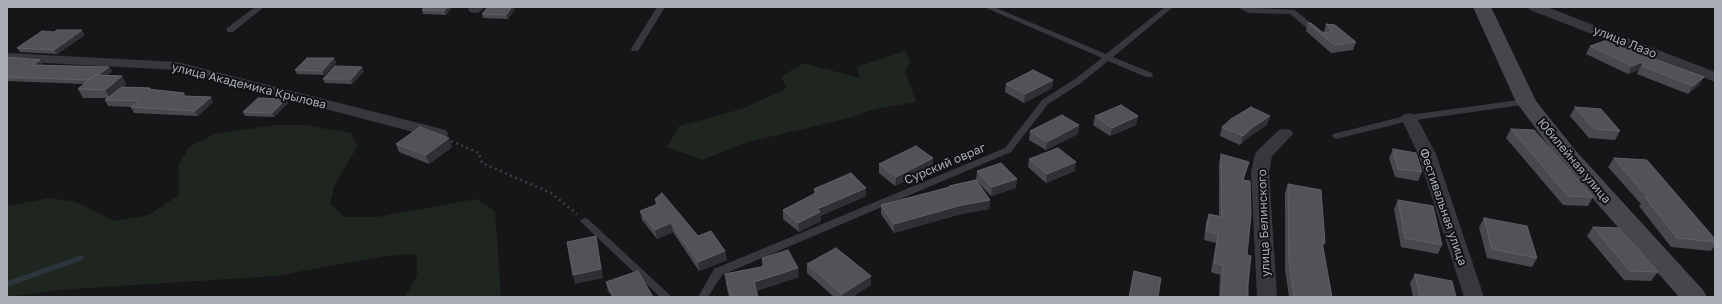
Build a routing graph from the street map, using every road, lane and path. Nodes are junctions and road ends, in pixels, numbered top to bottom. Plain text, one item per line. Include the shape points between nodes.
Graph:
1 (260, 7) edge
2 (661, 7) edge
3 (988, 7) edge
4 (1168, 7) edge
5 (1241, 7) edge
6 (1482, 7) edge
7 (1535, 7) edge
8 (230, 30) dead end
9 (1323, 37) edge
10 (635, 49) dead end
11 (7, 57) edge
12 (1106, 57) junction
13 (1149, 75) dead end
14 (1715, 77) edge
15 (1526, 102) junction
16 (1409, 118) junction
17 (440, 134) joint
18 (1285, 134) dead end
19 (1336, 136) dead end
20 (585, 221) joint
21 (666, 297) edge
22 (703, 297) edge
23 (1267, 297) edge
24 (1474, 297) edge
25 (1694, 297) edge

1 - 8 lane
2 - 10 lane
3 - 12 lane
4 - 12 lane, Сурский овраг
5 - 9 lane via 1248,10 1292,12
6 - 15 street, Юбилейная улица
7 - 14 street, улица Лазо
11 - 17 street, улица Академика Крылова via 177,66
12 - 13 lane
12 - 22 lane, Сурский овраг via 1078,81 1045,102 1008,150 718,272
15 - 16 lane
15 - 25 street, Юбилейная улица via 1568,156
16 - 19 lane
16 - 24 street, Фестивальная улица via 1427,154
17 - 20 path via 479,153 482,163 551,193
18 - 23 street, улица Белинского via 1264,154 1260,172
20 - 21 lane

